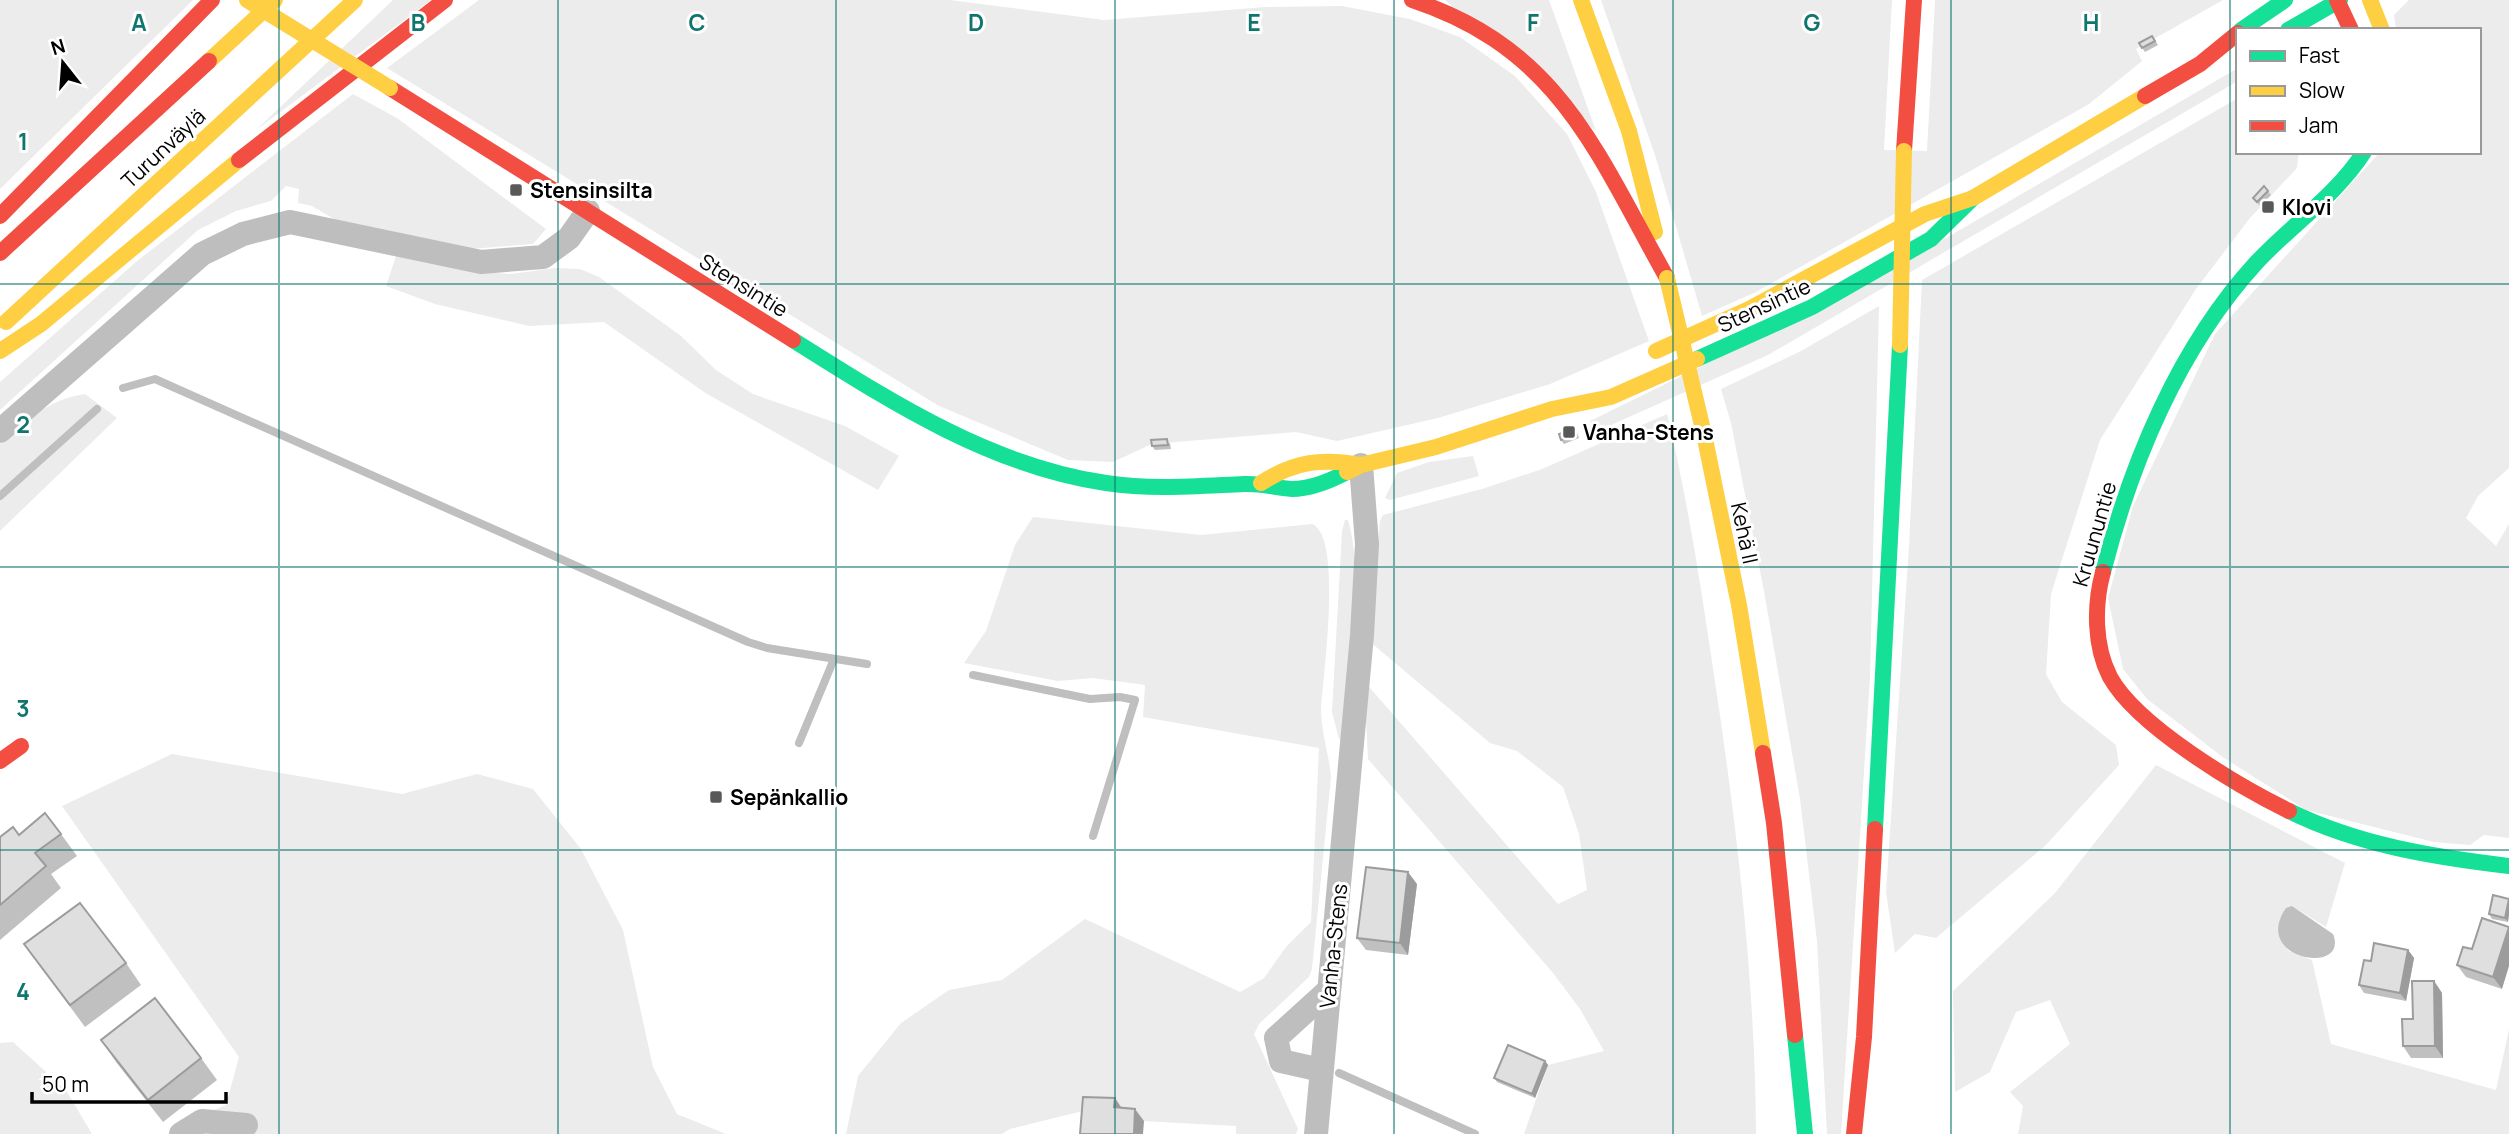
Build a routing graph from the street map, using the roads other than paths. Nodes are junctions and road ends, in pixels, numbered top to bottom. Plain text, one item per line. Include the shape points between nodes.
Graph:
1 (212, 0) edge
2 (247, 0) edge
3 (275, 0) edge
4 (355, 0) edge
5 (445, 0) edge
6 (1412, 0) edge
7 (1581, 0) edge
8 (1914, 0) edge
9 (2285, 0) edge
10 (2370, 0) edge
11 (2338, 1) edge
12 (2243, 28) edge
13 (2291, 28) edge
14 (2350, 28) edge
15 (2381, 28) edge
16 (2236, 34) edge
17 (2236, 51) edge
18 (2200, 64) junction
19 (2362, 154) edge
20 (1973, 198) junction
21 (588, 211) junction
22 (0, 216) edge
23 (0, 253) edge
24 (1667, 278) junction
25 (0, 329) edge
26 (0, 351) edge
27 (1638, 360) dead end
28 (1593, 383) dead end
29 (1552, 409) junction
30 (0, 431) edge
31 (1361, 465) junction
32 (1261, 483) junction
33 (21, 746) dead end
34 (0, 761) edge
35 (2509, 866) edge
36 (1329, 990) junction
37 (1321, 1070) junction
38 (1799, 1088) junction
39 (246, 1125) dead end
40 (181, 1134) edge
41 (1316, 1134) edge
42 (1793, 1134) edge
43 (1805, 1134) edge
44 (1854, 1134) edge

1 - 22 main road
2 - 21 main road, Stensintie, bridge
3 - 23 main road, Turunväylä
4 - 25 main road, Turunväylä
5 - 26 main road via 190,198 41,324
6 - 24 main road via 1480,29 1540,74 1580,128
7 - 24 main road, Kehä II via 1629,131
8 - 44 main road, bridge via 1864,1037
9 - 12 main road, Stensintie
10 - 15 main road
11 - 13 main road
11 - 14 main road
16 - 18 main road, Stensintie
17 - 18 main road, Stensintie
18 - 20 main road, Stensintie
19 - 35 main road, Kruununtie via 2257,263 2182,367 2123,501 2098,592 2098,630 2112,679 2131,701 2170,734 2284,811 2391,849
20 - 27 main road, Stensintie via 1925,214 1749,309
20 - 29 main road, Stensintie via 1931,239 1812,307 1611,397
21 - 30 street via 569,238 543,257 481,262 290,222 243,234 202,254
21 - 32 main road, Stensintie via 863,384 956,436 1009,458 1106,483 1170,488
24 - 38 main road, Kehä II, bridge via 1739,605 1774,823
28 - 29 main road, Stensintie
29 - 31 main road, Stensintie via 1436,447
31 - 32 main road, Stensintie via 1327,483 1292,489
31 - 32 main road, Stensintie via 1322,458 1286,466
31 - 36 street, Vanha-Stens via 1365,583
33 - 34 main road
36 - 37 street, Vanha-Stens
36 - 37 street via 1276,1038 1275,1044 1281,1061
37 - 41 street, Vanha-Stens
38 - 42 main road, Kehä II
38 - 43 main road, Kehä II
39 - 40 street via 202,1121

